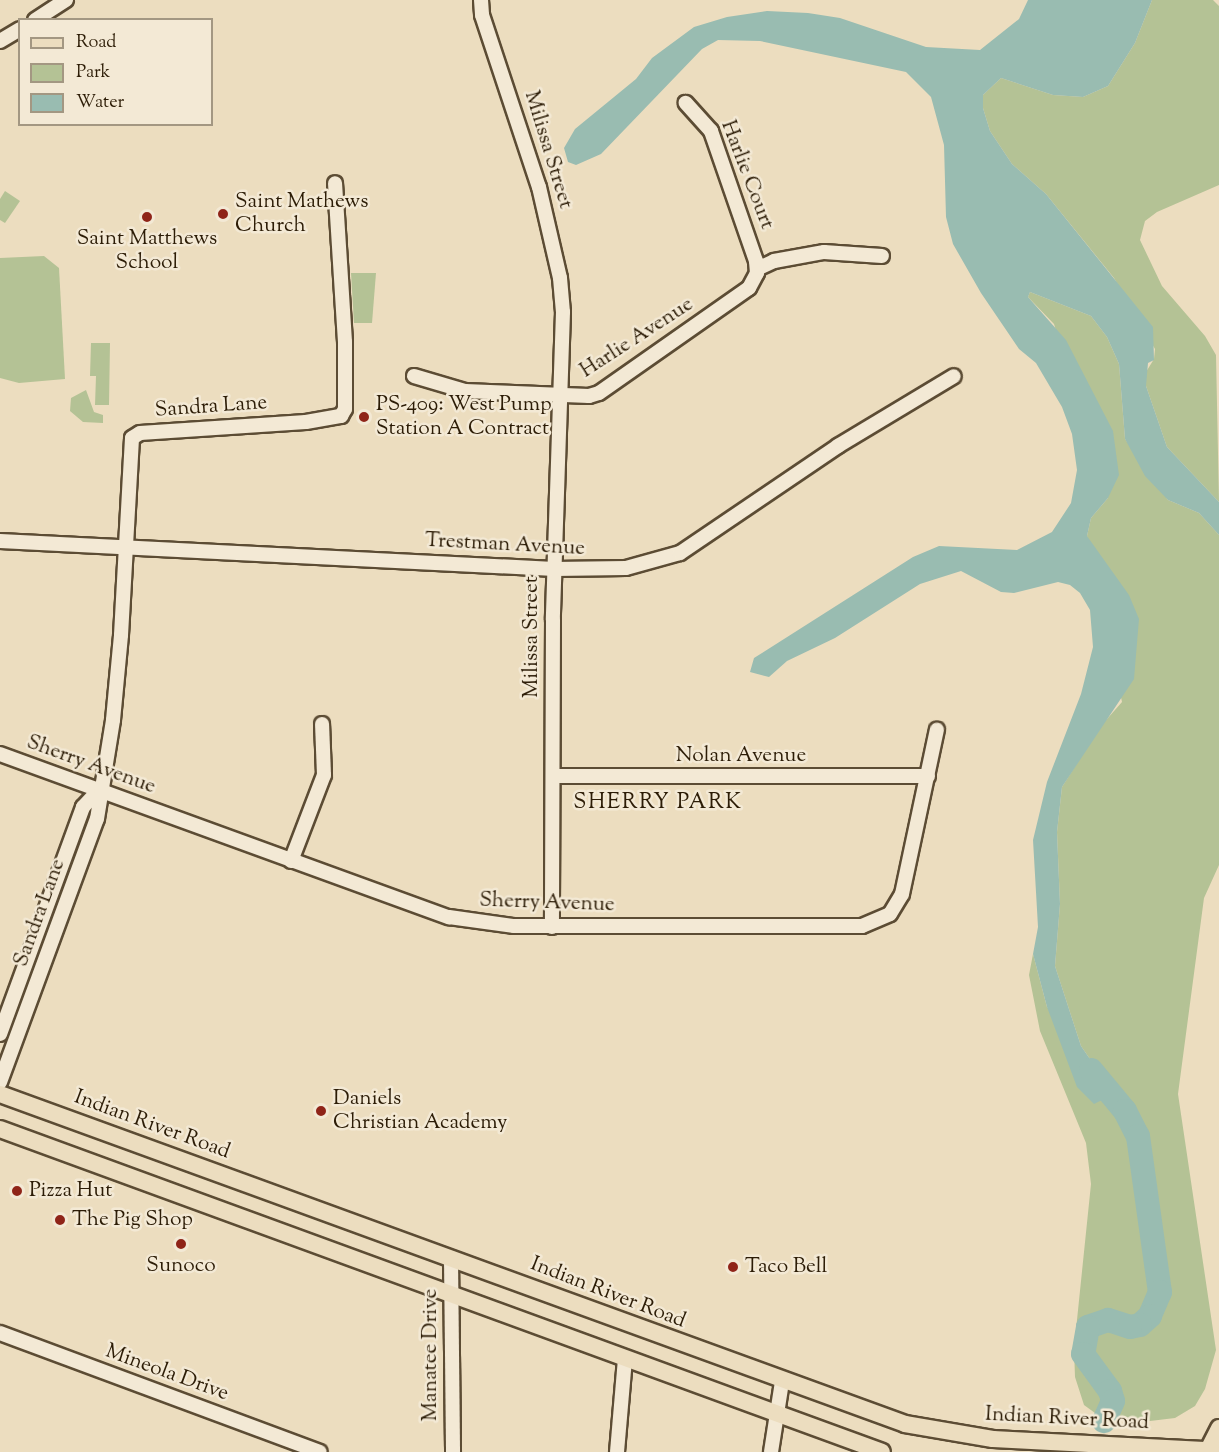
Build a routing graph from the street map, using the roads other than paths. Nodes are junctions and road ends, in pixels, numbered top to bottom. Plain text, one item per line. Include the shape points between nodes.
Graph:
1 (66, 0) edge
2 (481, 0) edge
3 (38, 18) edge
4 (18, 30) edge
5 (0, 41) edge
6 (686, 103) dead end
7 (335, 183) dead end
8 (882, 256) dead end
9 (757, 269) junction
10 (414, 376) dead end
11 (954, 376) dead end
12 (561, 396) junction
13 (0, 541) edge
14 (126, 546) junction
15 (554, 569) junction
16 (322, 724) dead end
17 (937, 730) dead end
18 (0, 754) edge
19 (553, 776) junction
20 (928, 776) junction
21 (99, 790) junction
22 (291, 861) junction
23 (552, 927) junction
24 (0, 1034) edge
25 (0, 1082) edge
26 (0, 1094) edge
27 (0, 1129) edge
28 (451, 1258) junction
29 (452, 1294) junction
30 (0, 1333) edge
31 (625, 1358) junction
32 (782, 1382) junction
33 (775, 1414) junction
34 (1219, 1428) edge
35 (283, 1445) edge
36 (1212, 1451) edge
37 (320, 1452) edge
38 (453, 1452) edge
39 (617, 1452) edge
40 (771, 1452) edge
41 (882, 1452) edge

1 - 3 street
2 - 12 street, Milissa Street via 482,15 516,112 555,245 563,312
4 - 5 street
6 - 9 street, Harlie Court via 711,131
7 - 14 street, Sandra Lane via 345,409 336,419 135,434
8 - 9 street via 824,252 774,261
9 - 12 street, Harlie Avenue via 749,288 599,393
10 - 12 street, Harlie Avenue via 465,391
11 - 15 street, Trestman Avenue via 838,446 680,553 626,568
12 - 15 street, Milissa Street
13 - 14 street, Trestman Avenue
14 - 15 street, Trestman Avenue
14 - 21 street, Sandra Lane via 113,720
15 - 19 street, Milissa Street
16 - 22 street via 324,775
17 - 20 street, Sherry Avenue
18 - 21 street, Sherry Avenue
19 - 20 street, Nolan Avenue
19 - 23 street, Milissa Street
20 - 23 street, Sherry Avenue via 902,894 890,914 874,924
21 - 22 street, Sherry Avenue
21 - 24 street, Sandra Lane via 83,807
21 - 25 street, Sandra Lane via 97,819
22 - 23 street, Sherry Avenue via 449,917
26 - 28 main road, Indian River Road
27 - 29 main road
28 - 29 street, Manatee Drive
28 - 32 main road, Indian River Road
29 - 31 main road
29 - 38 street, Manatee Drive
30 - 35 street, Mineola Drive
31 - 33 main road
31 - 39 street
32 - 33 street
32 - 36 main road, Indian River Road via 905,1424 953,1434
33 - 40 street
33 - 41 main road
34 - 36 main road
35 - 37 street, Mineola Drive

